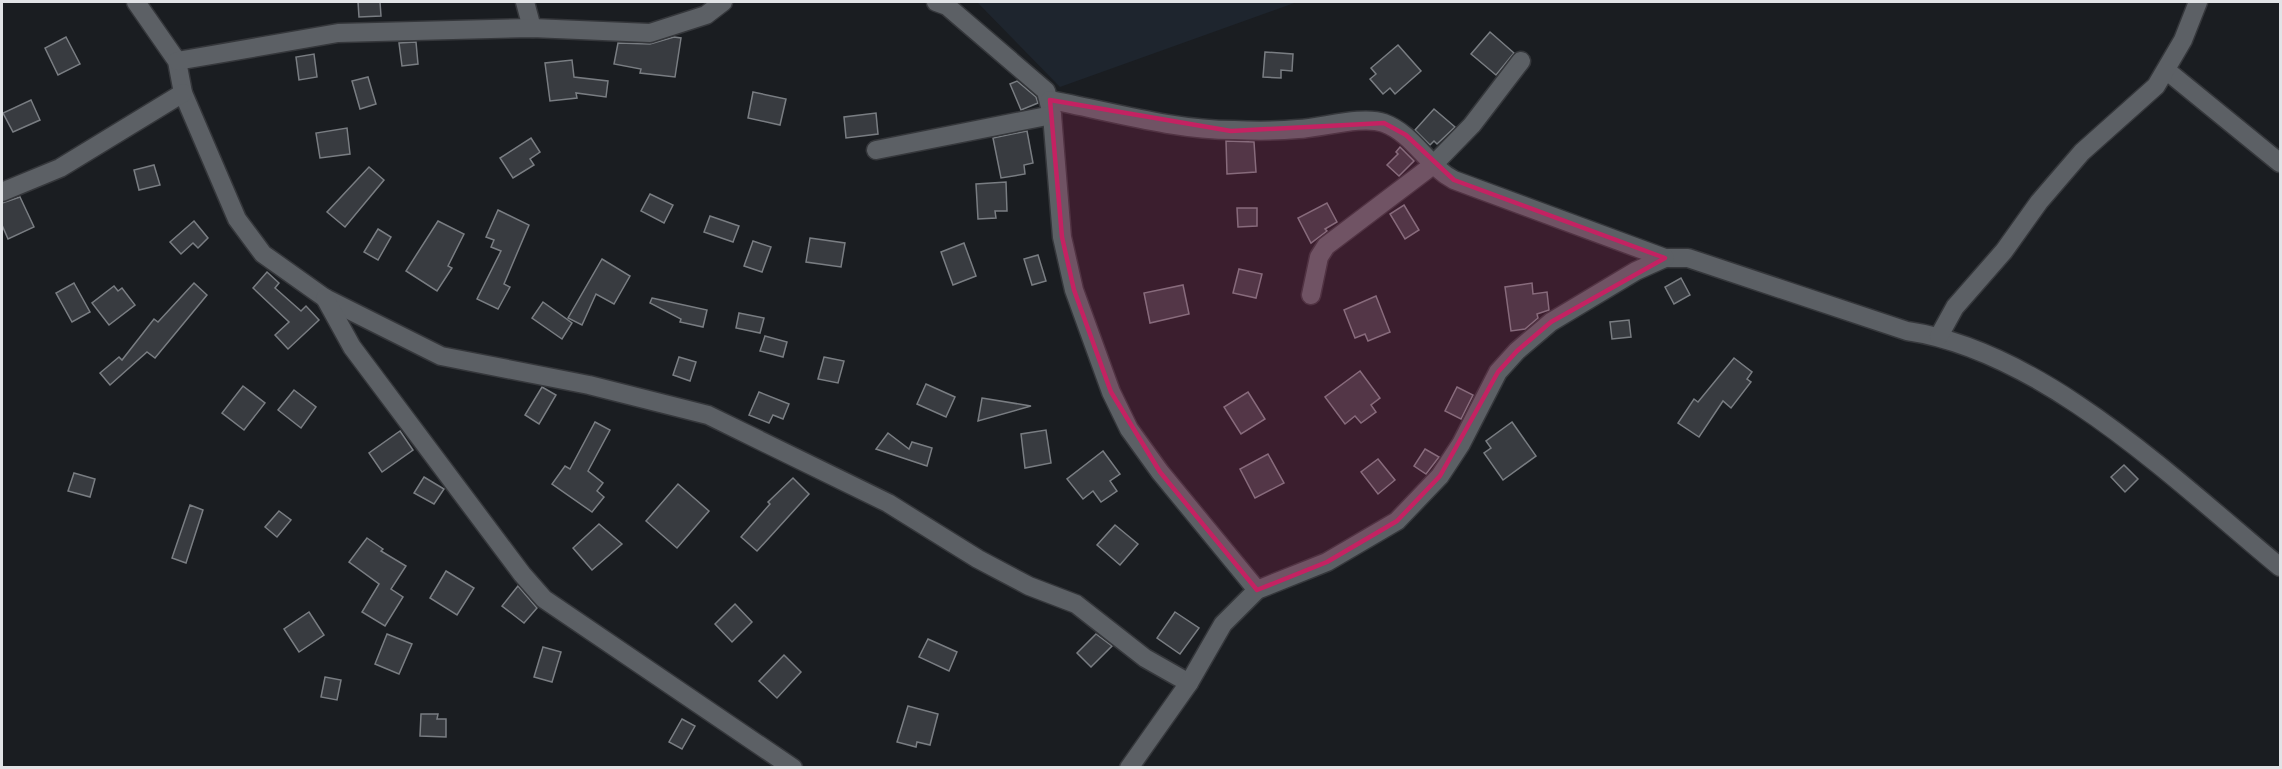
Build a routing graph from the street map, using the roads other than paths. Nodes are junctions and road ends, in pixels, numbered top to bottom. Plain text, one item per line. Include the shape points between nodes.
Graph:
1 (136, 2) edge
2 (525, 2) edge
3 (723, 2) edge
4 (936, 2) edge
5 (2198, 2) edge
6 (532, 28) junction
7 (177, 61) junction
8 (1521, 61) dead end
9 (2166, 70) junction
10 (183, 93) junction
11 (1051, 107) junction
12 (876, 150) dead end
13 (2280, 163) edge
14 (1433, 165) junction
15 (2, 192) edge
16 (1665, 258) junction
17 (1311, 295) dead end
18 (325, 298) junction
19 (1939, 336) junction
20 (2280, 567) edge
21 (1257, 590) junction
22 (1189, 683) junction
23 (794, 768) edge
24 (1129, 768) edge

1 - 7 street
2 - 6 street
3 - 6 street via 706,15 650,33
4 - 11 street via 947,6 1046,91
5 - 9 street
6 - 7 street via 338,33
7 - 10 street
8 - 14 street via 1472,125
9 - 13 street
9 - 19 street via 2156,86 2082,152 2039,202 2004,251 1955,307
10 - 15 street via 60,168
10 - 18 street via 237,219 250,240 263,254
11 - 12 street
11 - 14 street via 1231,130 1298,129 1372,121 1406,135
11 - 21 street via 1062,237 1074,290 1111,392 1129,429 1160,472
14 - 16 street via 1454,180
14 - 17 street via 1326,246 1318,257
16 - 19 street via 1688,258 1907,331
16 - 21 street via 1551,322 1517,351 1498,372 1440,476 1397,521 1327,562
18 - 22 street via 441,356 589,385 708,416 888,503 1029,586 1076,604 1145,658
18 - 23 street via 352,347 544,598
19 - 20 street via 2026,373 2071,401
21 - 22 street via 1223,624
22 - 24 street

